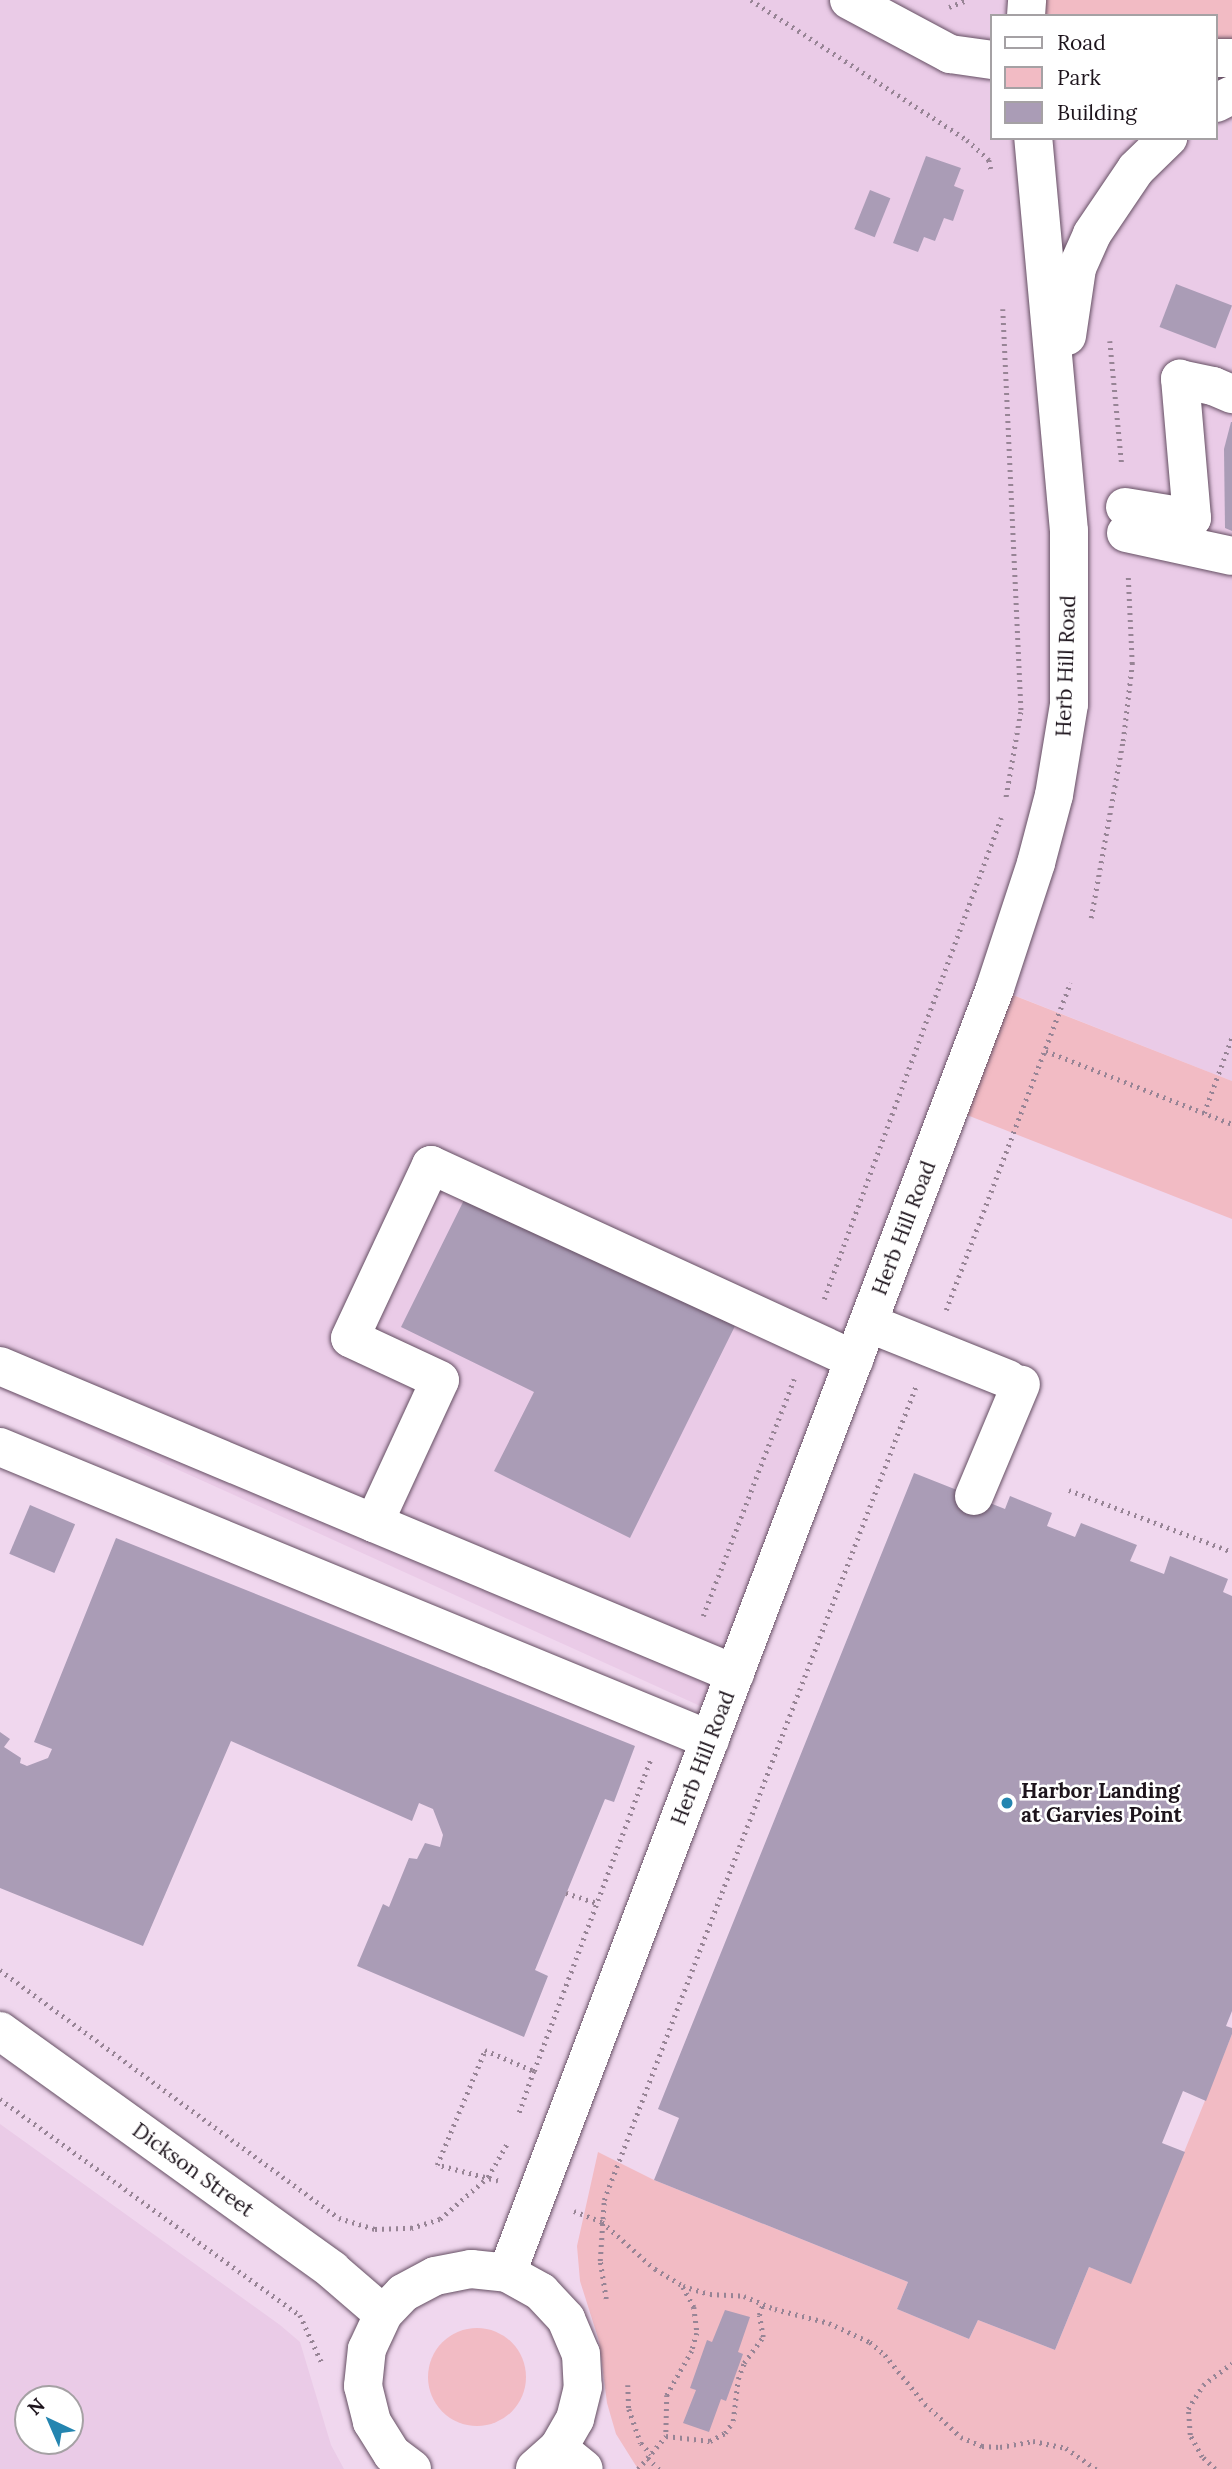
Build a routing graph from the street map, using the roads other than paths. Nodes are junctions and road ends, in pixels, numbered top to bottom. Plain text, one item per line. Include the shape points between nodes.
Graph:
1 (849, 0) edge
2 (990, 60) edge
3 (1033, 140) edge
4 (1166, 140) edge
5 (1058, 390) junction
6 (1232, 394) edge
7 (1232, 556) edge
8 (868, 1323) junction
9 (854, 1360) junction
10 (0, 1366) edge
11 (0, 1447) edge
12 (974, 1496) dead end
13 (374, 1523) junction
14 (735, 1674) junction
15 (710, 1740) junction
16 (0, 2031) edge
17 (507, 2273) junction
18 (383, 2314) junction
19 (559, 2462) edge
20 (412, 2469) edge

1 - 2 street via 950,54
3 - 5 street, Herb Hill Road
4 - 5 street via 1136,169 1092,234 1077,268
5 - 8 street, Herb Hill Road via 1069,531 1069,690 1054,794 995,988
6 - 7 street via 1180,379 1192,518 1126,520
8 - 9 street, Herb Hill Road
8 - 12 street via 1015,1381
9 - 13 street via 430,1165 350,1338 440,1380
9 - 14 street, Herb Hill Road
10 - 13 street
11 - 15 street
13 - 14 street
14 - 15 street, Herb Hill Road
15 - 17 street, Herb Hill Road
16 - 18 street, Dickson Street via 332,2270
17 - 18 street via 471,2269 435,2276 403,2293
17 - 19 street via 541,2291 566,2319 581,2354 583,2387
18 - 20 street via 367,2348 363,2386 372,2422 392,2454

